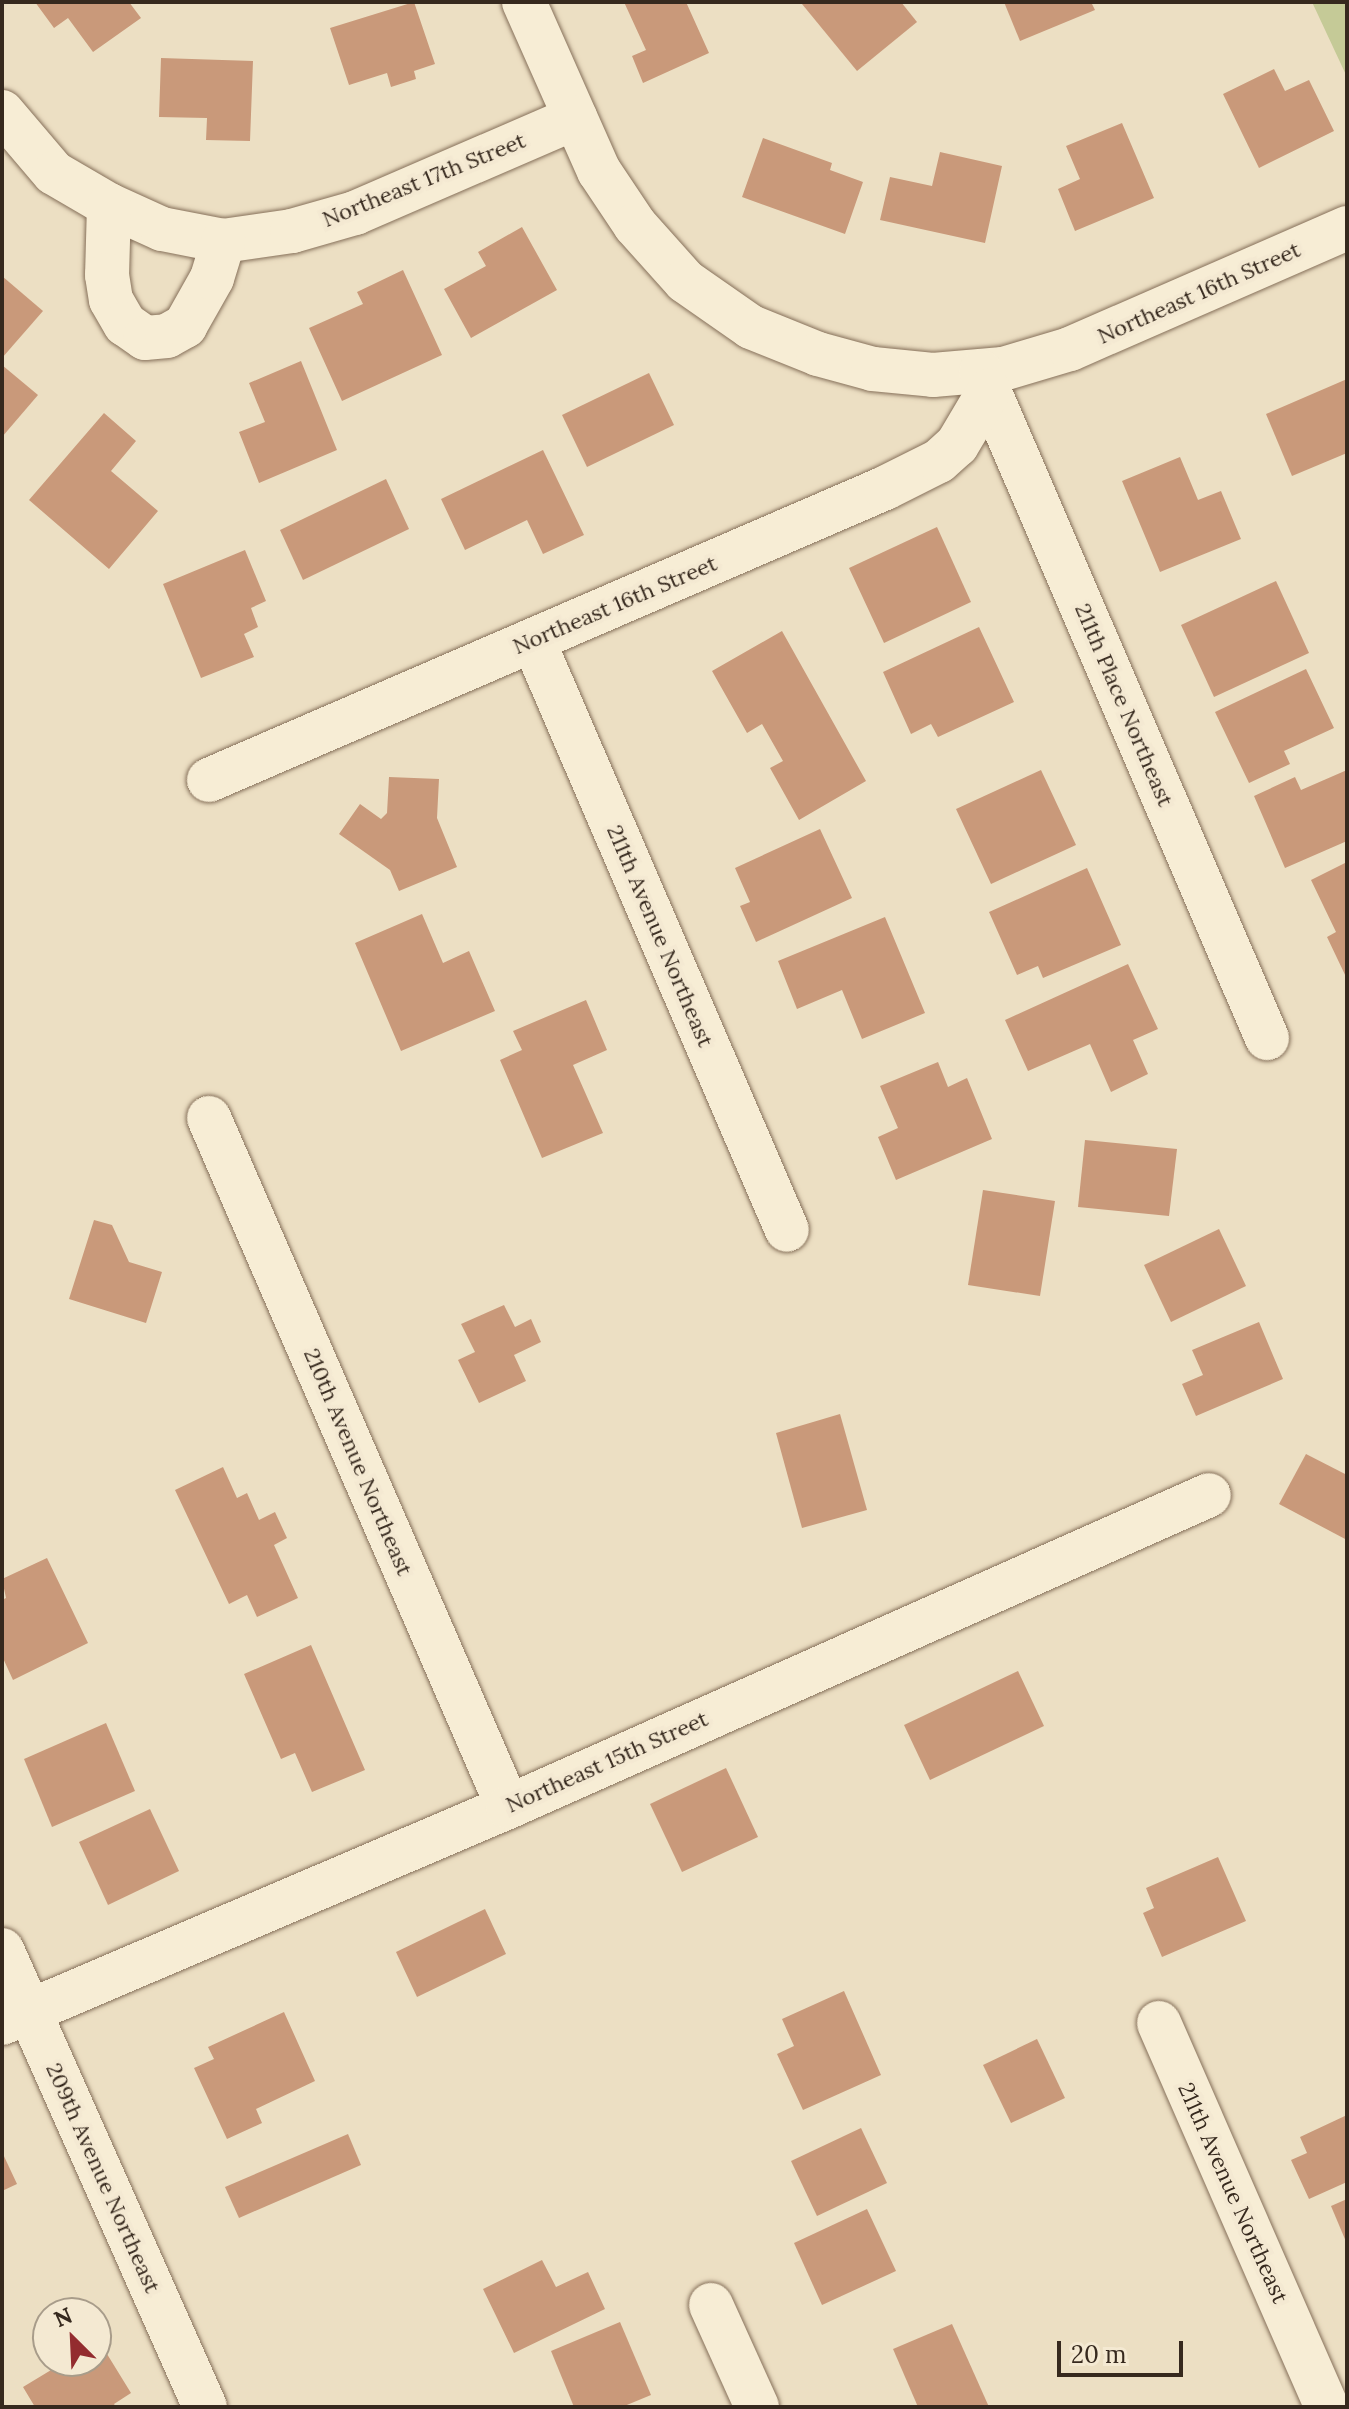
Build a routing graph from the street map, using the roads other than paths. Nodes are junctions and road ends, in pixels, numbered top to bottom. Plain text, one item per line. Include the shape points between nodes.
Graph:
1 (524, 2) edge
2 (2, 112) edge
3 (575, 118) junction
4 (109, 205) junction
5 (1347, 228) edge
6 (223, 241) junction
7 (991, 377) junction
8 (533, 640) junction
9 (209, 780) dead end
10 (1267, 1038) dead end
11 (209, 1118) dead end
12 (787, 1230) dead end
13 (1209, 1495) dead end
14 (508, 1807) junction
15 (2, 1950) edge
16 (16, 2017) edge
17 (1159, 2023) dead end
18 (711, 2305) dead end
19 (205, 2407) edge
20 (757, 2407) edge
21 (1327, 2407) edge

1 - 3 street
2 - 4 street, Northeast 17th Street via 54,173
3 - 6 street, Northeast 17th Street via 355,213 292,231
3 - 7 street via 599,171 635,225 685,281 751,327 873,369
4 - 6 street, Northeast 17th Street via 162,229
4 - 6 street via 111,300 125,324 145,338 167,336 185,326 212,278
5 - 7 street, Northeast 16th Street via 1070,349
7 - 8 street, Northeast 16th Street via 957,445 939,461
7 - 10 street, 211th Place Northeast
8 - 9 street, Northeast 16th Street
8 - 12 street, 211th Avenue Northeast
11 - 14 street, 210th Avenue Northeast
13 - 14 street, Northeast 15th Street
14 - 16 street, Northeast 15th Street
15 - 16 street, 209th Avenue Northeast
16 - 19 street, 209th Avenue Northeast
17 - 21 street, 211th Avenue Northeast
18 - 20 street

